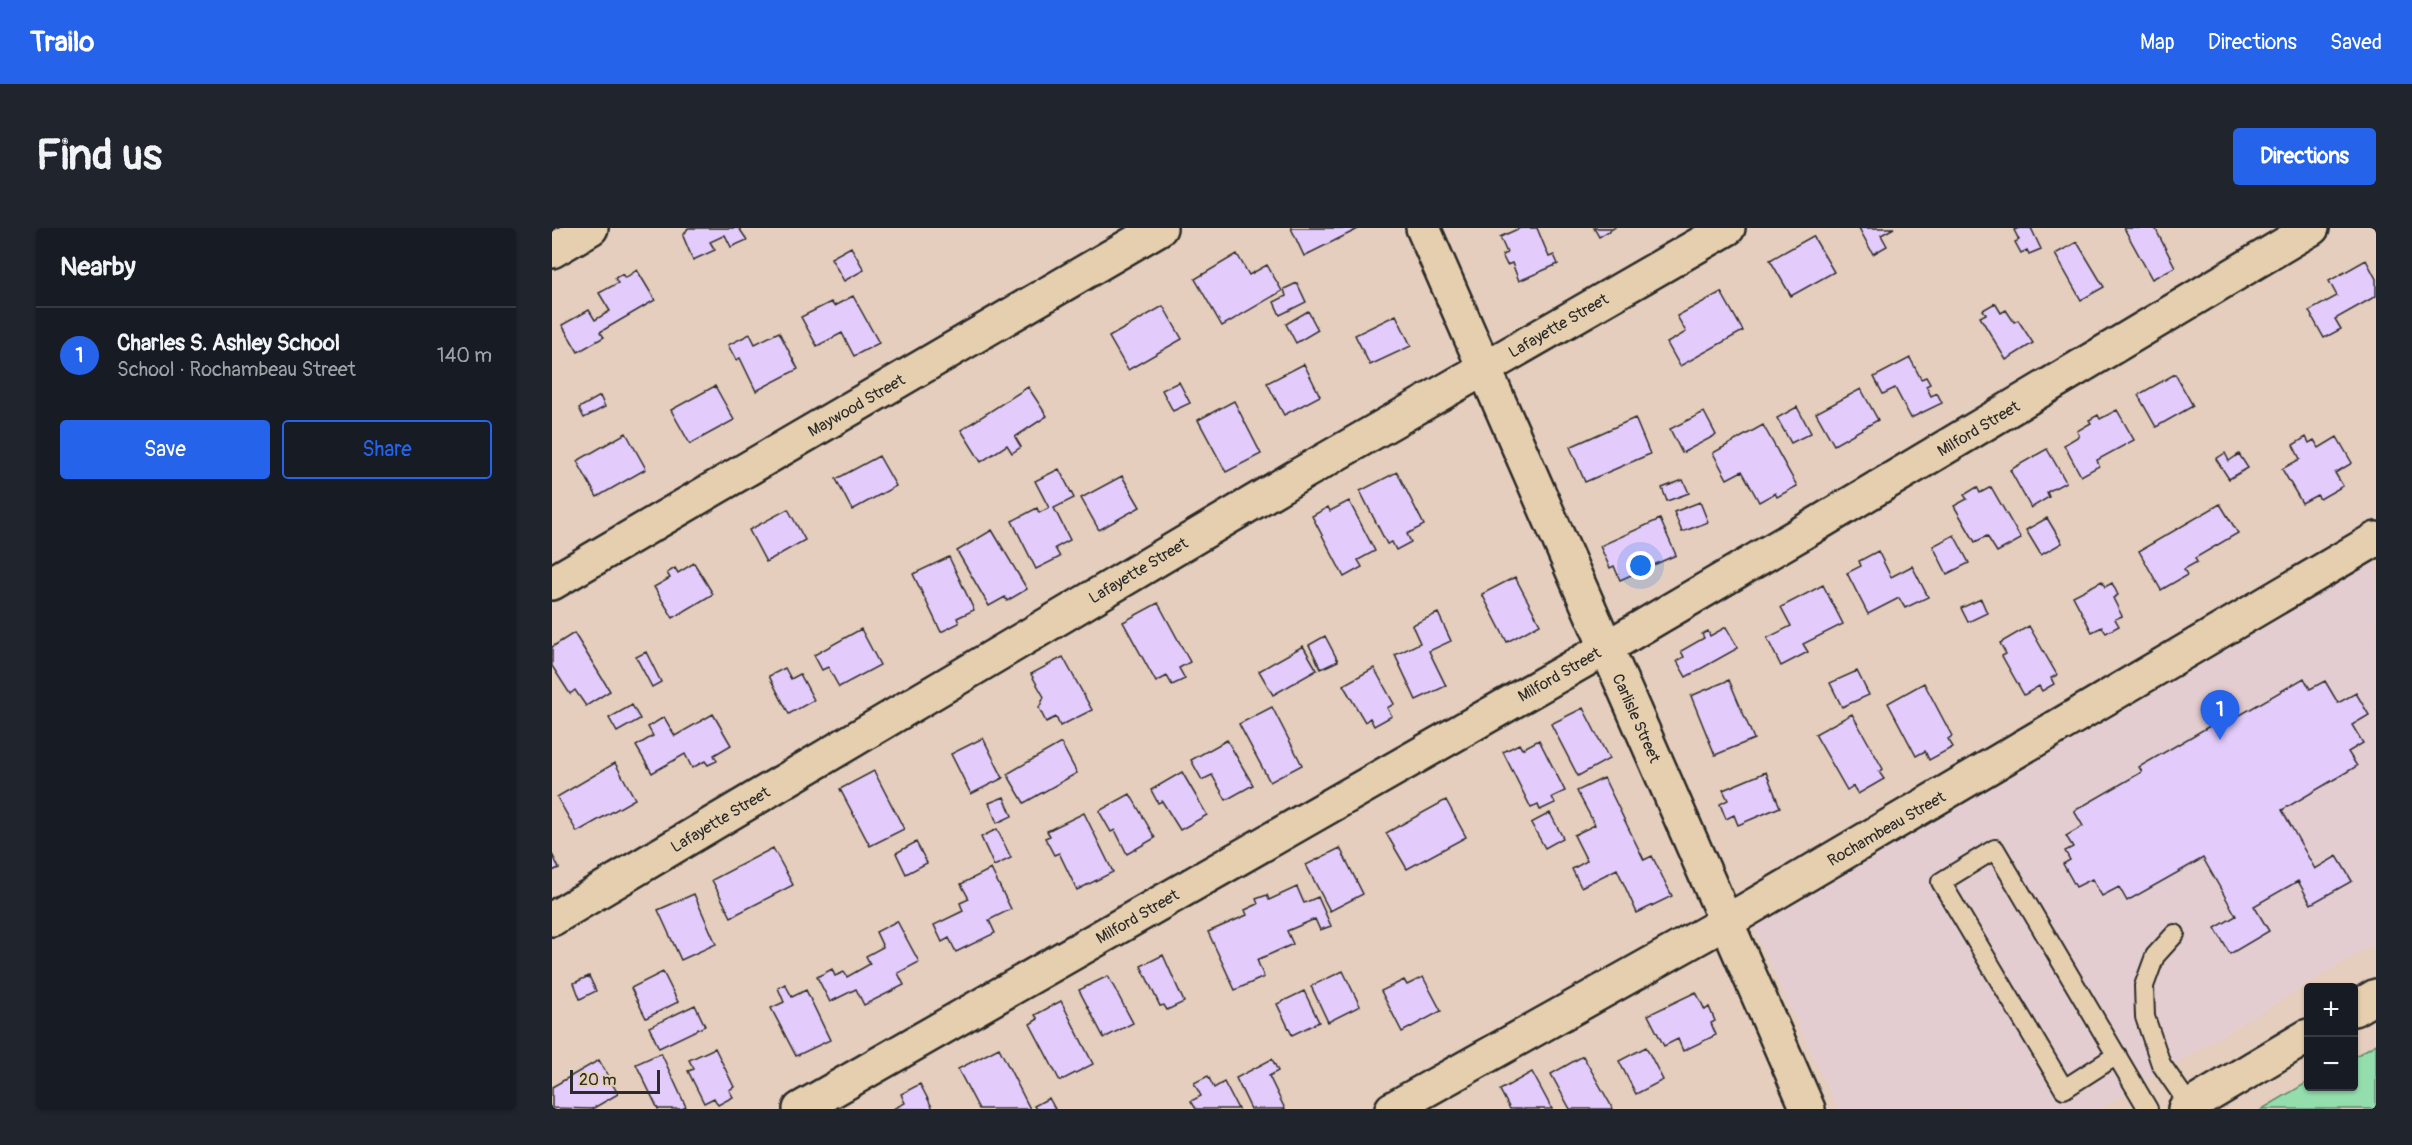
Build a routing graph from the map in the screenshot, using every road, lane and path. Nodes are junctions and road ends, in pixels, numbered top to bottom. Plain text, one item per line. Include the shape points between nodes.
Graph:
1 (591, 228) edge
2 (1160, 228) edge
3 (1423, 228) edge
4 (1728, 228) edge
5 (2312, 228) edge
6 (552, 251) edge
7 (1485, 367) junction
8 (2376, 539) edge
9 (552, 583) edge
10 (1606, 648) junction
11 (552, 919) edge
12 (1726, 922) junction
13 (2175, 934) dead end
14 (2376, 996) edge
15 (2358, 1007) edge
16 (2306, 1037) edge
17 (2116, 1055) junction
18 (2187, 1107) edge
19 (800, 1109) edge
20 (1392, 1109) edge
21 (1808, 1109) edge
22 (2148, 1109) edge

1 - 6 street
2 - 9 street, Maywood Street
3 - 7 street, Carlisle Street
4 - 7 street, Lafayette Street
5 - 10 street, Milford Street
7 - 10 street, Carlisle Street
7 - 11 street, Lafayette Street
8 - 12 street, Rochambeau Street
10 - 12 street, Carlisle Street
10 - 19 street, Milford Street
12 - 20 street, Rochambeau Street
12 - 21 street, Carlisle Street
13 - 18 lane via 2155,956 2144,986 2145,1017 2161,1064
14 - 15 street
16 - 18 street
17 - 17 lane via 1995,849 1941,882 2064,1089
17 - 22 lane

